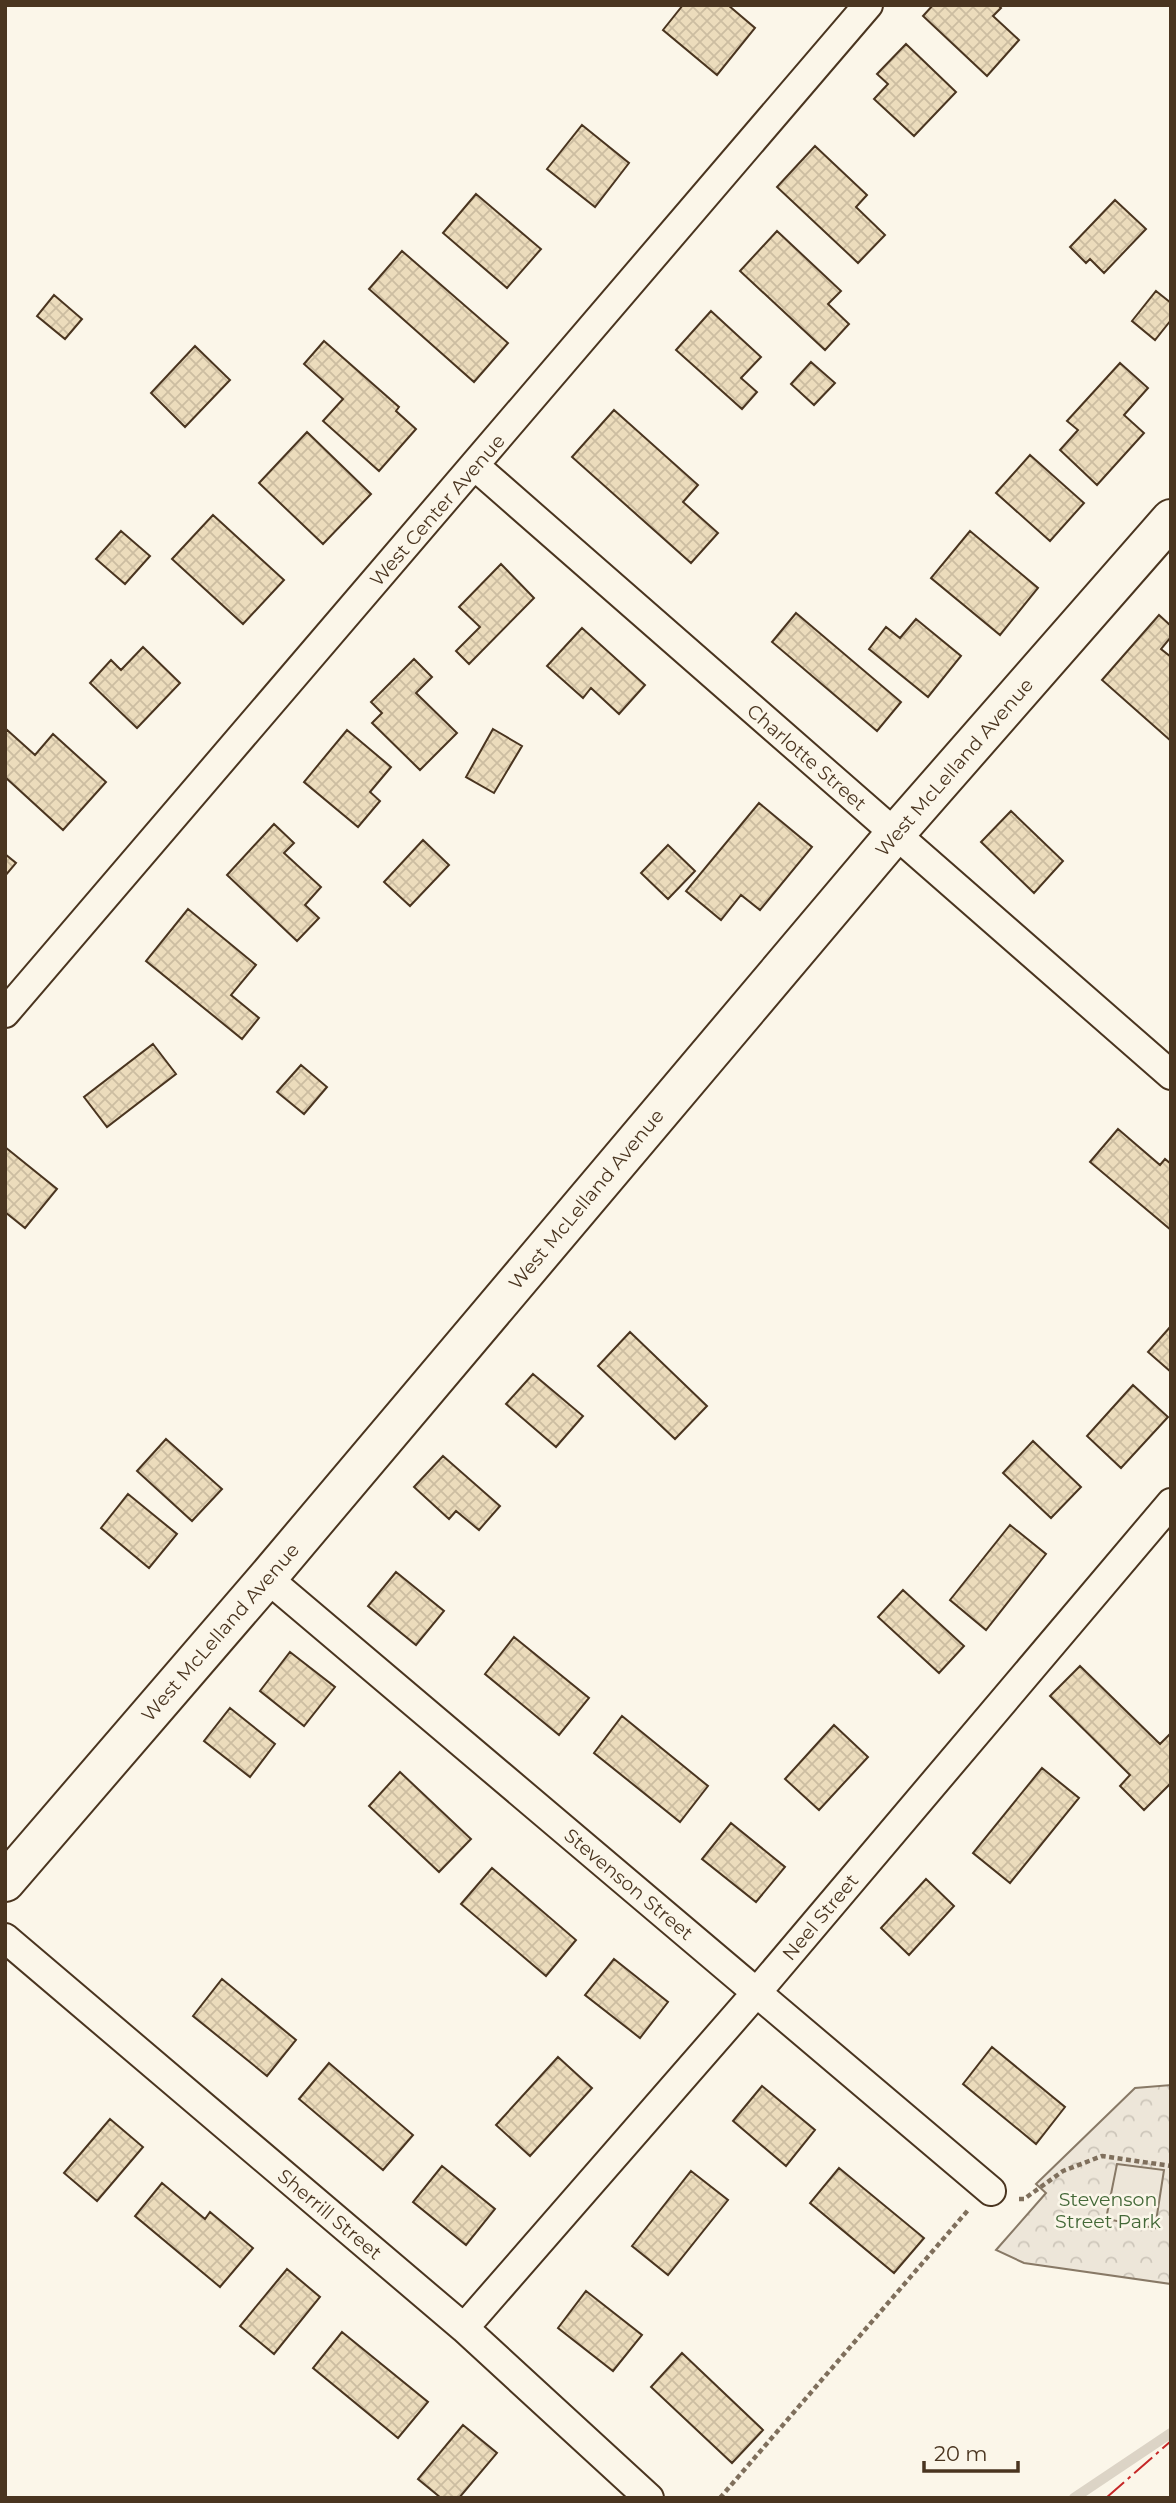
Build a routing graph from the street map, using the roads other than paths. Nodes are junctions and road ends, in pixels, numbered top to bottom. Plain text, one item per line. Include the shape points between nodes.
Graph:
1 (868, 5) edge
2 (475, 466) junction
3 (1171, 519) edge
4 (895, 834) junction
5 (5, 1013) edge
6 (1171, 1075) edge
7 (1171, 1503) edge
8 (267, 1578) junction
9 (5, 1882) edge
10 (5, 1938) edge
11 (757, 1992) junction
12 (989, 2189) road end
13 (464, 2328) junction
14 (649, 2498) edge

1 - 2 street, West Center Avenue
2 - 4 street, Charlotte Street
2 - 5 street, West Center Avenue
3 - 4 street, West McLelland Avenue
4 - 6 street, Charlotte Street
4 - 8 street, West McLelland Avenue
7 - 11 street, Neel Street
8 - 9 street, West McLelland Avenue
8 - 11 street, Stevenson Street
10 - 13 street, Sherrill Street
11 - 12 street, Stevenson Street
11 - 13 street, Neel Street
13 - 14 street, Sherrill Street

